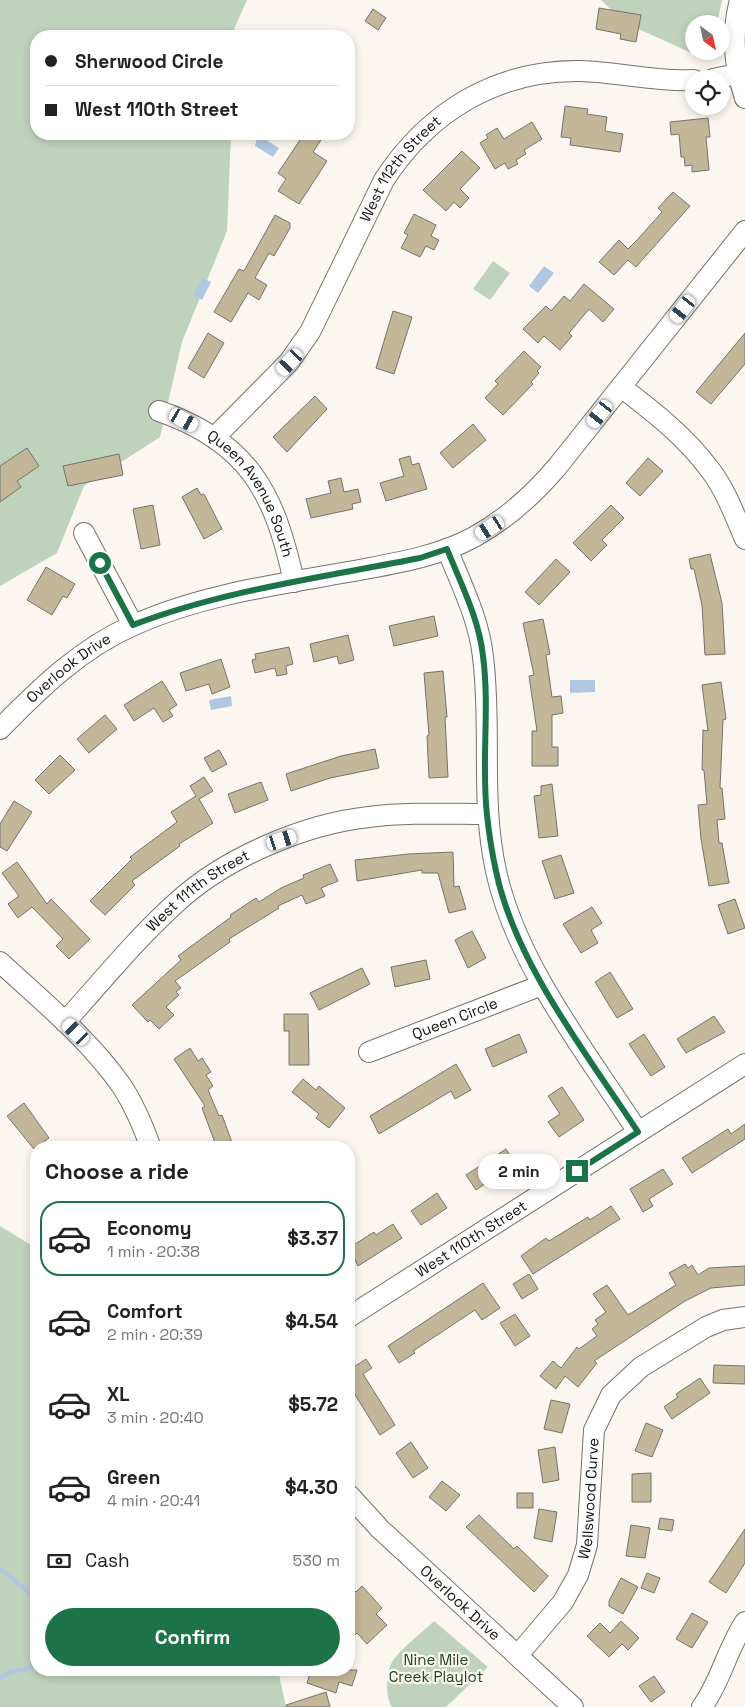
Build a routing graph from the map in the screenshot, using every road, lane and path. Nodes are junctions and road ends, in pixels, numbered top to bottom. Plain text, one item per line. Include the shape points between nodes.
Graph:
1 (740, 0) edge
2 (737, 74) junction
3 (730, 75) edge
4 (685, 81) edge
5 (745, 98) edge
6 (745, 231) edge
7 (621, 387) junction
8 (159, 411) dead end
9 (214, 438) junction
10 (84, 533) dead end
11 (745, 539) edge
12 (447, 549) junction
13 (294, 582) junction
14 (133, 625) junction
15 (0, 728) edge
16 (487, 814) junction
17 (0, 962) edge
18 (542, 985) junction
19 (66, 1022) junction
20 (369, 1052) dead end
21 (745, 1064) edge
22 (638, 1132) junction
23 (148, 1141) edge
24 (355, 1313) edge
25 (745, 1317) edge
26 (355, 1502) edge
27 (745, 1622) edge
28 (738, 1647) edge
29 (518, 1655) junction
30 (574, 1707) edge
31 (702, 1707) edge

1 - 2 street via 733,38
2 - 3 street
2 - 5 street
4 - 9 street, West 112th Street via 581,71 548,72 484,90 440,117 418,135 384,180 310,332 290,362
6 - 7 street, Overlook Drive
7 - 11 street via 686,440 712,472
7 - 12 street, Overlook Drive via 533,494 506,518
8 - 9 street, Queen Avenue South via 184,420
9 - 13 street, Queen Avenue South via 249,469 266,495 279,522
10 - 14 street
12 - 13 street, Overlook Drive via 420,558
12 - 16 street via 478,627 483,655
13 - 14 street, Overlook Drive via 216,598
14 - 15 street, Overlook Drive via 102,641 66,667
16 - 18 street via 496,872 510,916 527,959
16 - 19 street, West 111th Street via 409,813 367,817 307,831 243,858 178,900
17 - 19 street
18 - 20 street, Queen Circle
18 - 22 street
19 - 23 street via 96,1052 122,1086
21 - 22 street, West 110th Street
22 - 24 street, West 110th Street
25 - 29 street, Wellswood Curve via 723,1320 706,1328 640,1367 611,1394 594,1430 587,1545 578,1574 563,1602
26 - 29 street, Overlook Drive via 380,1529
27 - 28 street
28 - 31 street
29 - 30 street, Overlook Drive

